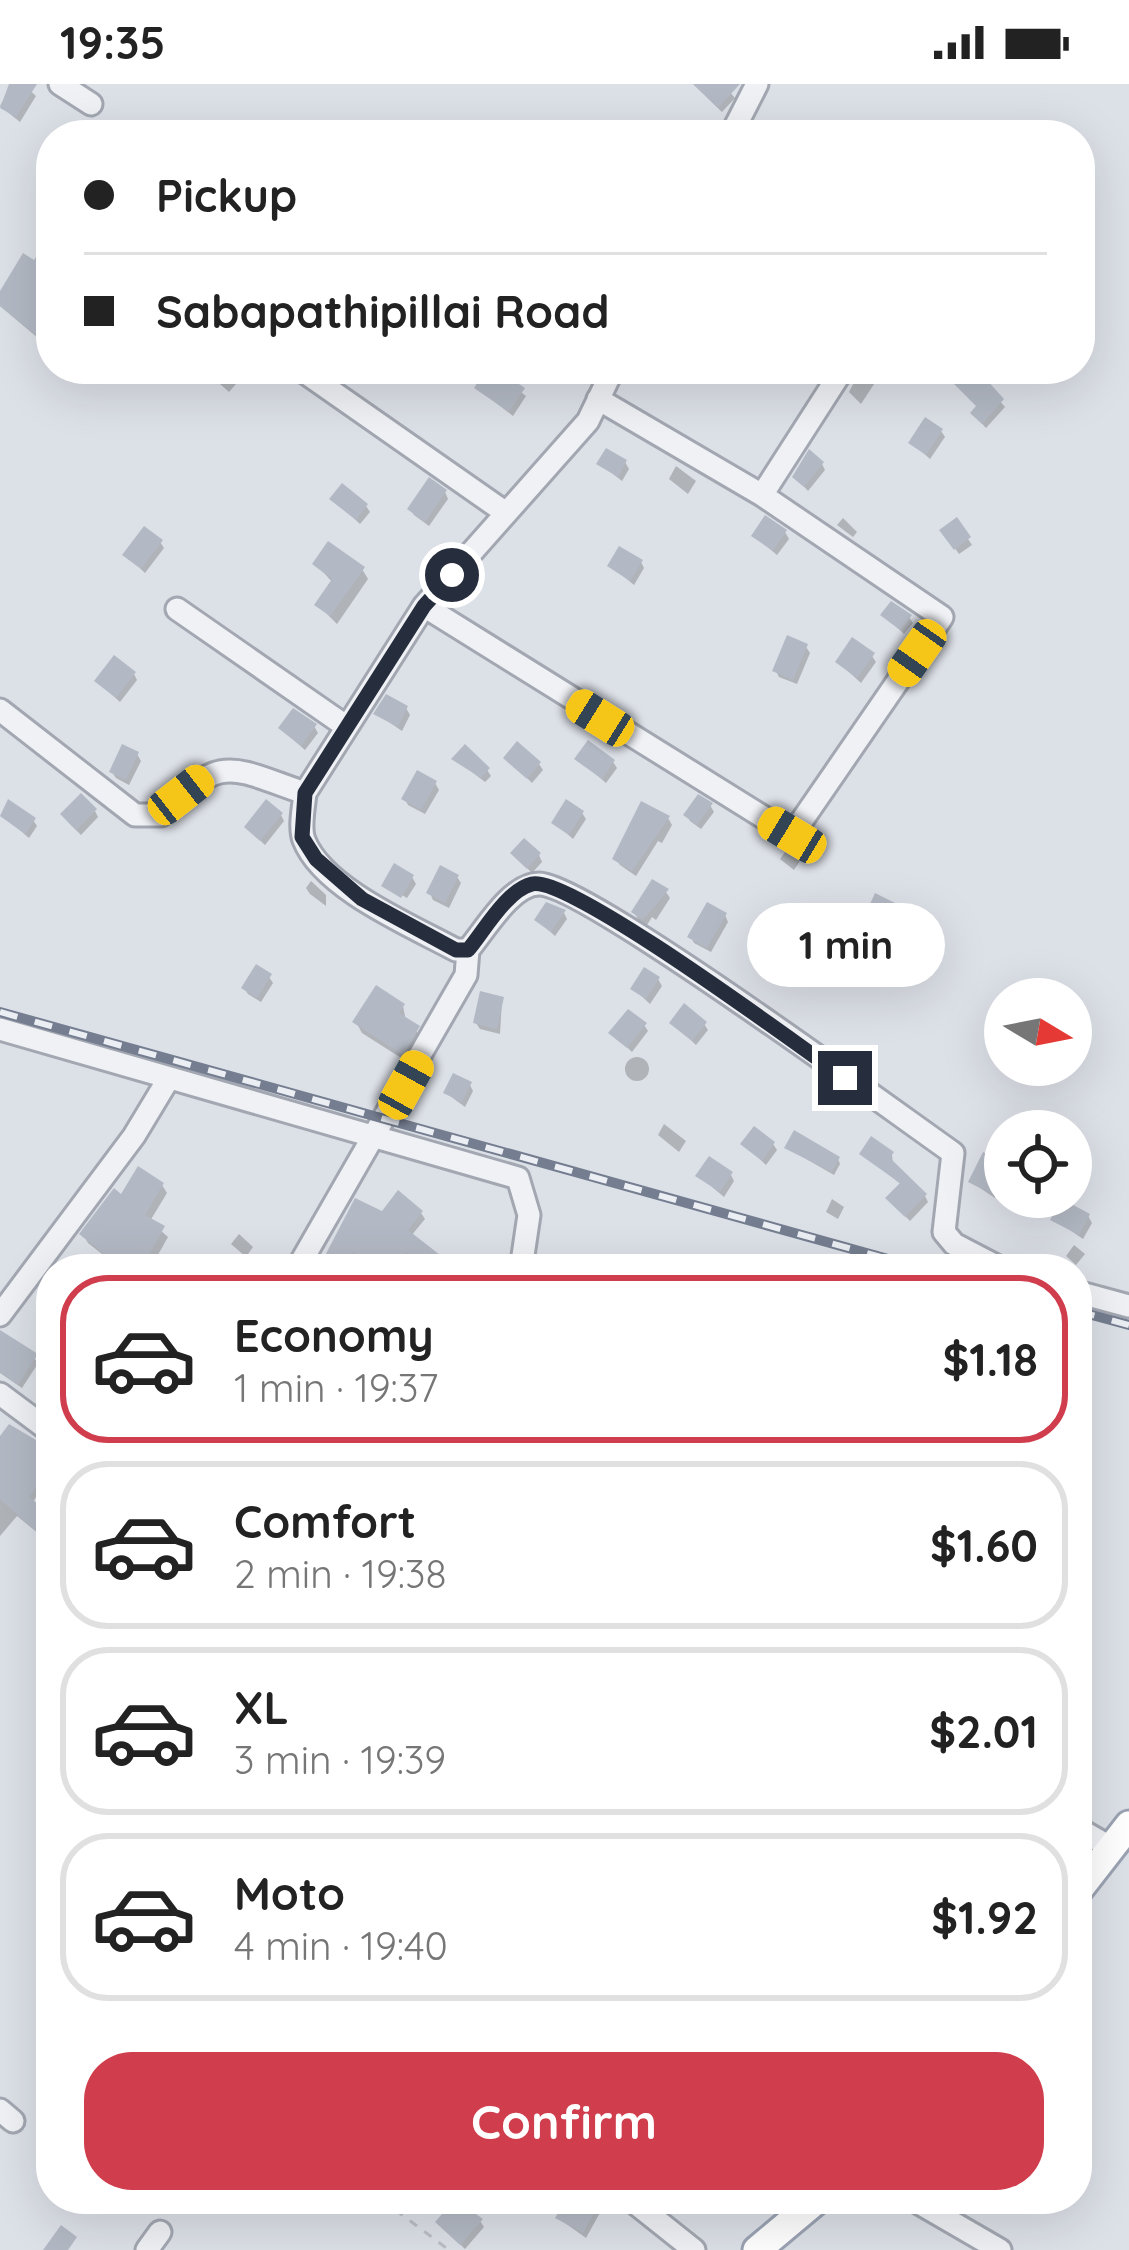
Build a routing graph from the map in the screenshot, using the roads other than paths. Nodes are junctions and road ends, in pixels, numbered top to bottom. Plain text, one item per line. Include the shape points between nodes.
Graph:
1 (60, 84) edge
2 (757, 84) edge
3 (91, 104) dead end
4 (739, 120) edge
5 (321, 384) edge
6 (606, 384) edge
7 (833, 384) edge
8 (598, 399) junction
9 (762, 495) junction
10 (506, 513) junction
11 (424, 606) junction
12 (177, 609) dead end
13 (0, 710) edge
14 (346, 728) junction
15 (305, 793) junction
16 (468, 950) junction
17 (0, 1029) edge
18 (169, 1078) junction
19 (379, 1134) junction
20 (46, 1254) edge
21 (306, 1254) edge
22 (523, 1254) edge
23 (973, 1254) edge
24 (36, 1267) edge
25 (1092, 1296) edge
26 (1129, 1306) edge
27 (0, 1315) edge
28 (0, 1394) edge
29 (36, 1421) edge
30 (1129, 1825) edge
31 (1092, 1837) edge
32 (1110, 1847) junction
33 (1092, 1872) edge
34 (649, 2214) edge
35 (800, 2214) edge
36 (938, 2214) edge
37 (694, 2250) edge
38 (757, 2250) edge
39 (1000, 2250) edge

1 - 3 street
2 - 4 street
5 - 10 street
6 - 8 street
7 - 9 street
8 - 9 street
8 - 10 street via 588,421
9 - 11 street via 942,616 792,835
10 - 11 street
11 - 14 street
12 - 14 street
13 - 15 street via 135,815 161,815 228,766
14 - 15 street
15 - 16 street via 302,837 316,859 362,899
16 - 19 street via 466,975
16 - 23 street via 518,890 534,883 555,885 630,930 953,1153 944,1232
17 - 18 street
18 - 19 street
18 - 20 street
19 - 21 street
19 - 22 street via 518,1178 529,1215
24 - 27 street
25 - 26 street
28 - 29 street
30 - 32 main road
31 - 32 street
32 - 33 main road
34 - 37 street
35 - 38 main road
36 - 39 street

